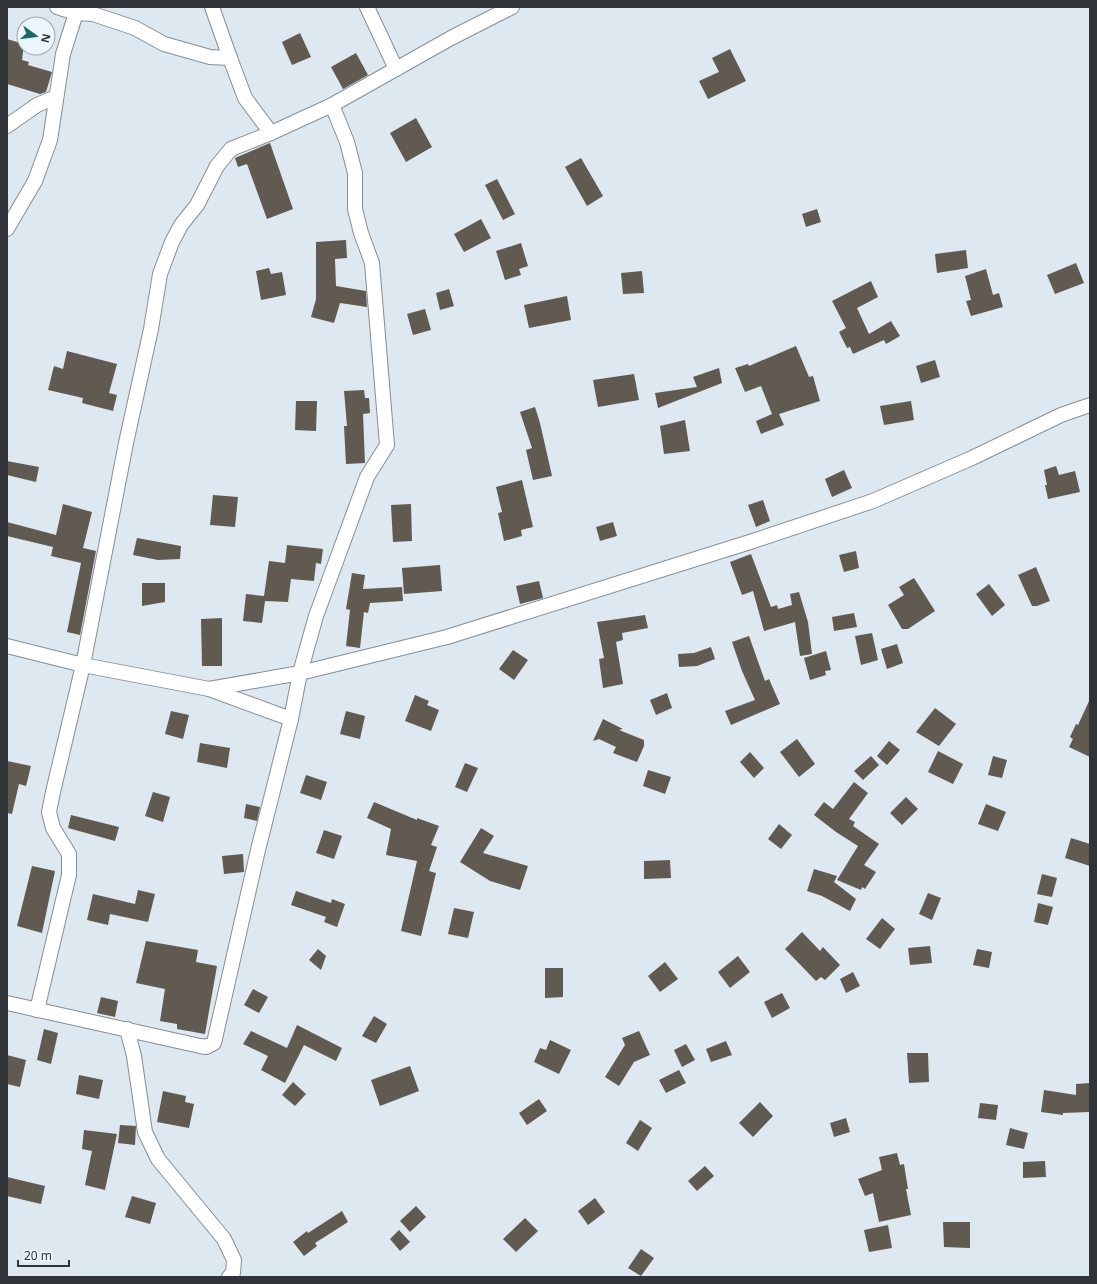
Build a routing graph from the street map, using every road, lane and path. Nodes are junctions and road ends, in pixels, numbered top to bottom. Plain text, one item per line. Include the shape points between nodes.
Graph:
1 (57, 7) edge
2 (212, 7) edge
3 (367, 7) edge
4 (512, 7) edge
5 (76, 13) junction
6 (230, 58) junction
7 (396, 69) junction
8 (56, 98) junction
9 (332, 105) junction
10 (7, 126) edge
11 (271, 132) junction
12 (7, 230) edge
13 (1090, 405) edge
14 (7, 646) edge
15 (83, 665) junction
16 (300, 673) junction
17 (209, 689) junction
18 (291, 719) junction
19 (7, 1003) edge
20 (37, 1010) junction
21 (127, 1029) junction
22 (229, 1277) edge

1 - 5 street
2 - 6 street
3 - 7 street
4 - 7 street
5 - 6 street via 93,14 135,28 164,44 210,57
5 - 8 street via 63,54
6 - 11 street via 245,98
7 - 9 street
8 - 10 street via 37,105
8 - 12 street via 50,140 35,181
9 - 11 street
9 - 16 street via 355,173 355,208 372,263 387,446 367,477 340,547
11 - 15 street via 231,148 217,166 197,205 180,226 160,274
13 - 16 street via 1061,415 972,458 873,501 447,637
14 - 15 street
15 - 17 street
15 - 20 street via 49,812 53,828 70,854 69,875
16 - 17 street
16 - 18 street
17 - 18 street
18 - 21 street via 252,873 214,1043 206,1047
19 - 20 street
20 - 21 street
21 - 22 street via 134,1056 145,1132 158,1159 224,1239 234,1260 233,1273

